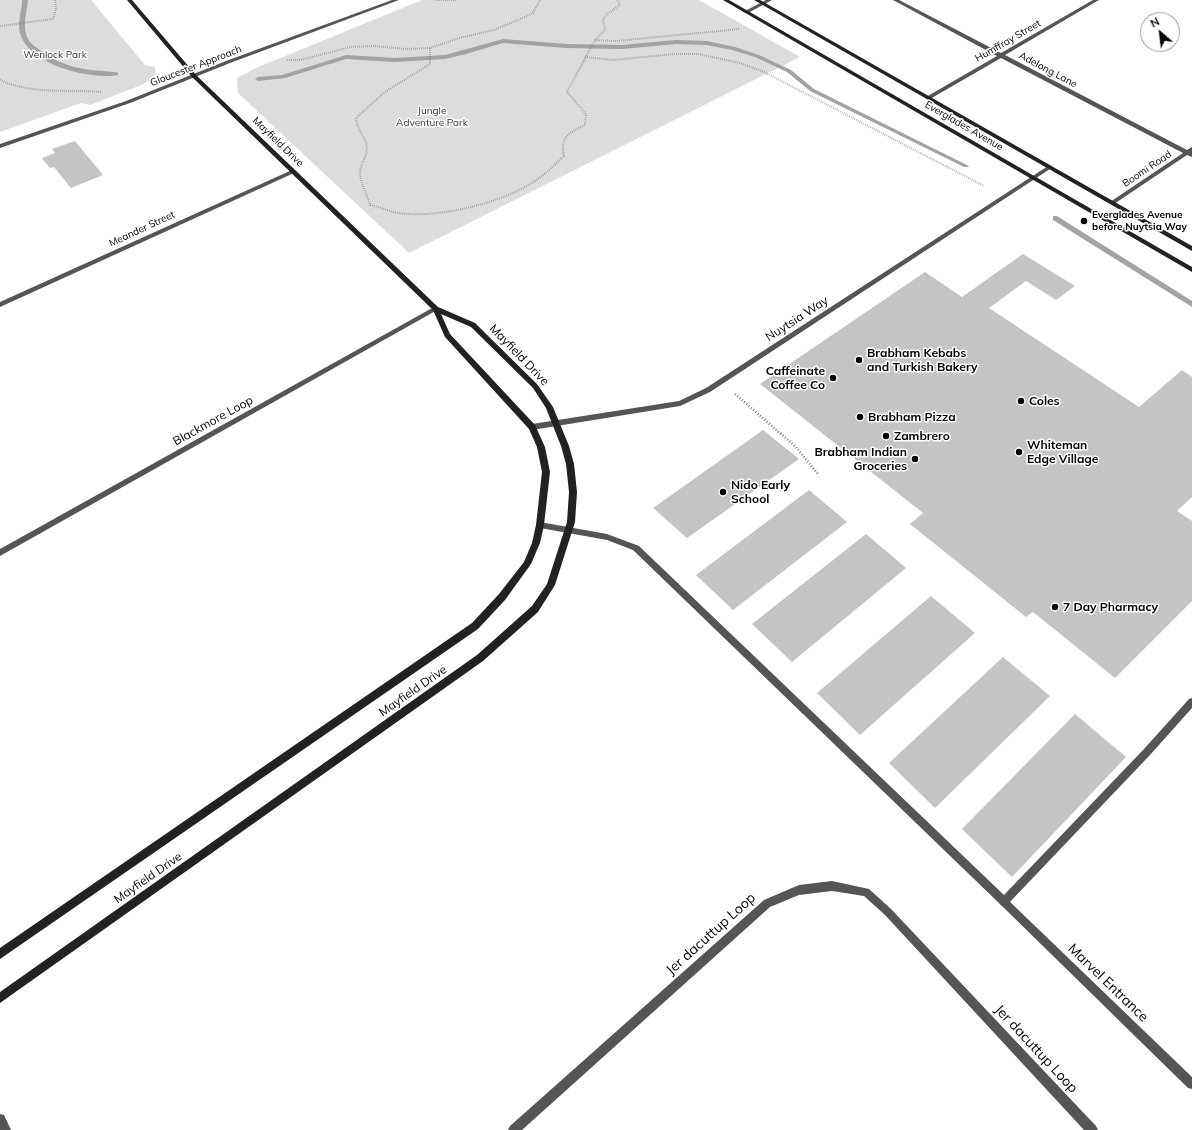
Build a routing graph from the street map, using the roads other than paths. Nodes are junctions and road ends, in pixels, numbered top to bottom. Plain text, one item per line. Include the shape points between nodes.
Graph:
1 (130, 0) edge
2 (397, 0) edge
3 (725, 0) edge
4 (756, 0) edge
5 (770, 0) edge
6 (895, 0) edge
7 (1097, 0) edge
8 (762, 4) junction
9 (746, 12) junction
10 (1002, 56) junction
11 (194, 76) junction
12 (928, 98) junction
13 (0, 146) edge
14 (1190, 152) edge
15 (1048, 168) junction
16 (292, 172) junction
17 (1035, 178) junction
18 (1112, 203) junction
19 (1192, 249) edge
20 (1192, 270) edge
21 (0, 305) edge
22 (436, 309) junction
23 (556, 423) junction
24 (532, 427) junction
25 (540, 525) junction
26 (568, 530) junction
27 (0, 553) edge
28 (1192, 702) edge
29 (1004, 902) junction
30 (0, 954) edge
31 (0, 998) edge
32 (1192, 1084) edge
33 (0, 1119) edge
34 (5, 1130) edge
35 (514, 1130) edge
36 (1092, 1130) edge

1 - 11 street, Mayfield Drive
2 - 11 street, Gloucester Approach
3 - 9 street, Everglades Avenue
4 - 8 street, Everglades Avenue
5 - 8 street
6 - 10 street, Adelong Lane
7 - 10 street, Humffray Street
8 - 9 street
8 - 12 street, Everglades Avenue
9 - 17 street, Everglades Avenue
10 - 12 street, Humffray Street
10 - 14 street, Adelong Lane
11 - 13 street, Gloucester Approach via 128,102
11 - 16 street, Mayfield Drive
12 - 15 street, Everglades Avenue
14 - 18 street, Boomi Road
15 - 17 street, Nuytsia Way
15 - 18 street, Everglades Avenue
16 - 21 street, Meander Street
16 - 22 street, Mayfield Drive
17 - 20 street, Everglades Avenue
17 - 23 street, Nuytsia Way via 708,390 680,403
18 - 19 street, Everglades Avenue
22 - 23 street, Mayfield Drive via 473,325 535,386
22 - 24 street, Mayfield Drive via 447,335
22 - 27 street, Blackmore Loop
23 - 24 street, Nuytsia Way
23 - 26 street, Mayfield Drive via 567,452 573,492
24 - 25 street, Mayfield Drive via 541,447 546,472
25 - 26 street, Marvel Entrance
25 - 30 street, Mayfield Drive via 527,564 502,597 475,626
26 - 29 street, Marvel Entrance via 607,537 636,548
26 - 31 street, Mayfield Drive via 551,585 535,609 480,658
28 - 29 street
29 - 32 street, Marvel Entrance
33 - 34 street
35 - 36 street, Jer dacuttup Loop via 767,903 799,890 832,886 866,892 888,912

